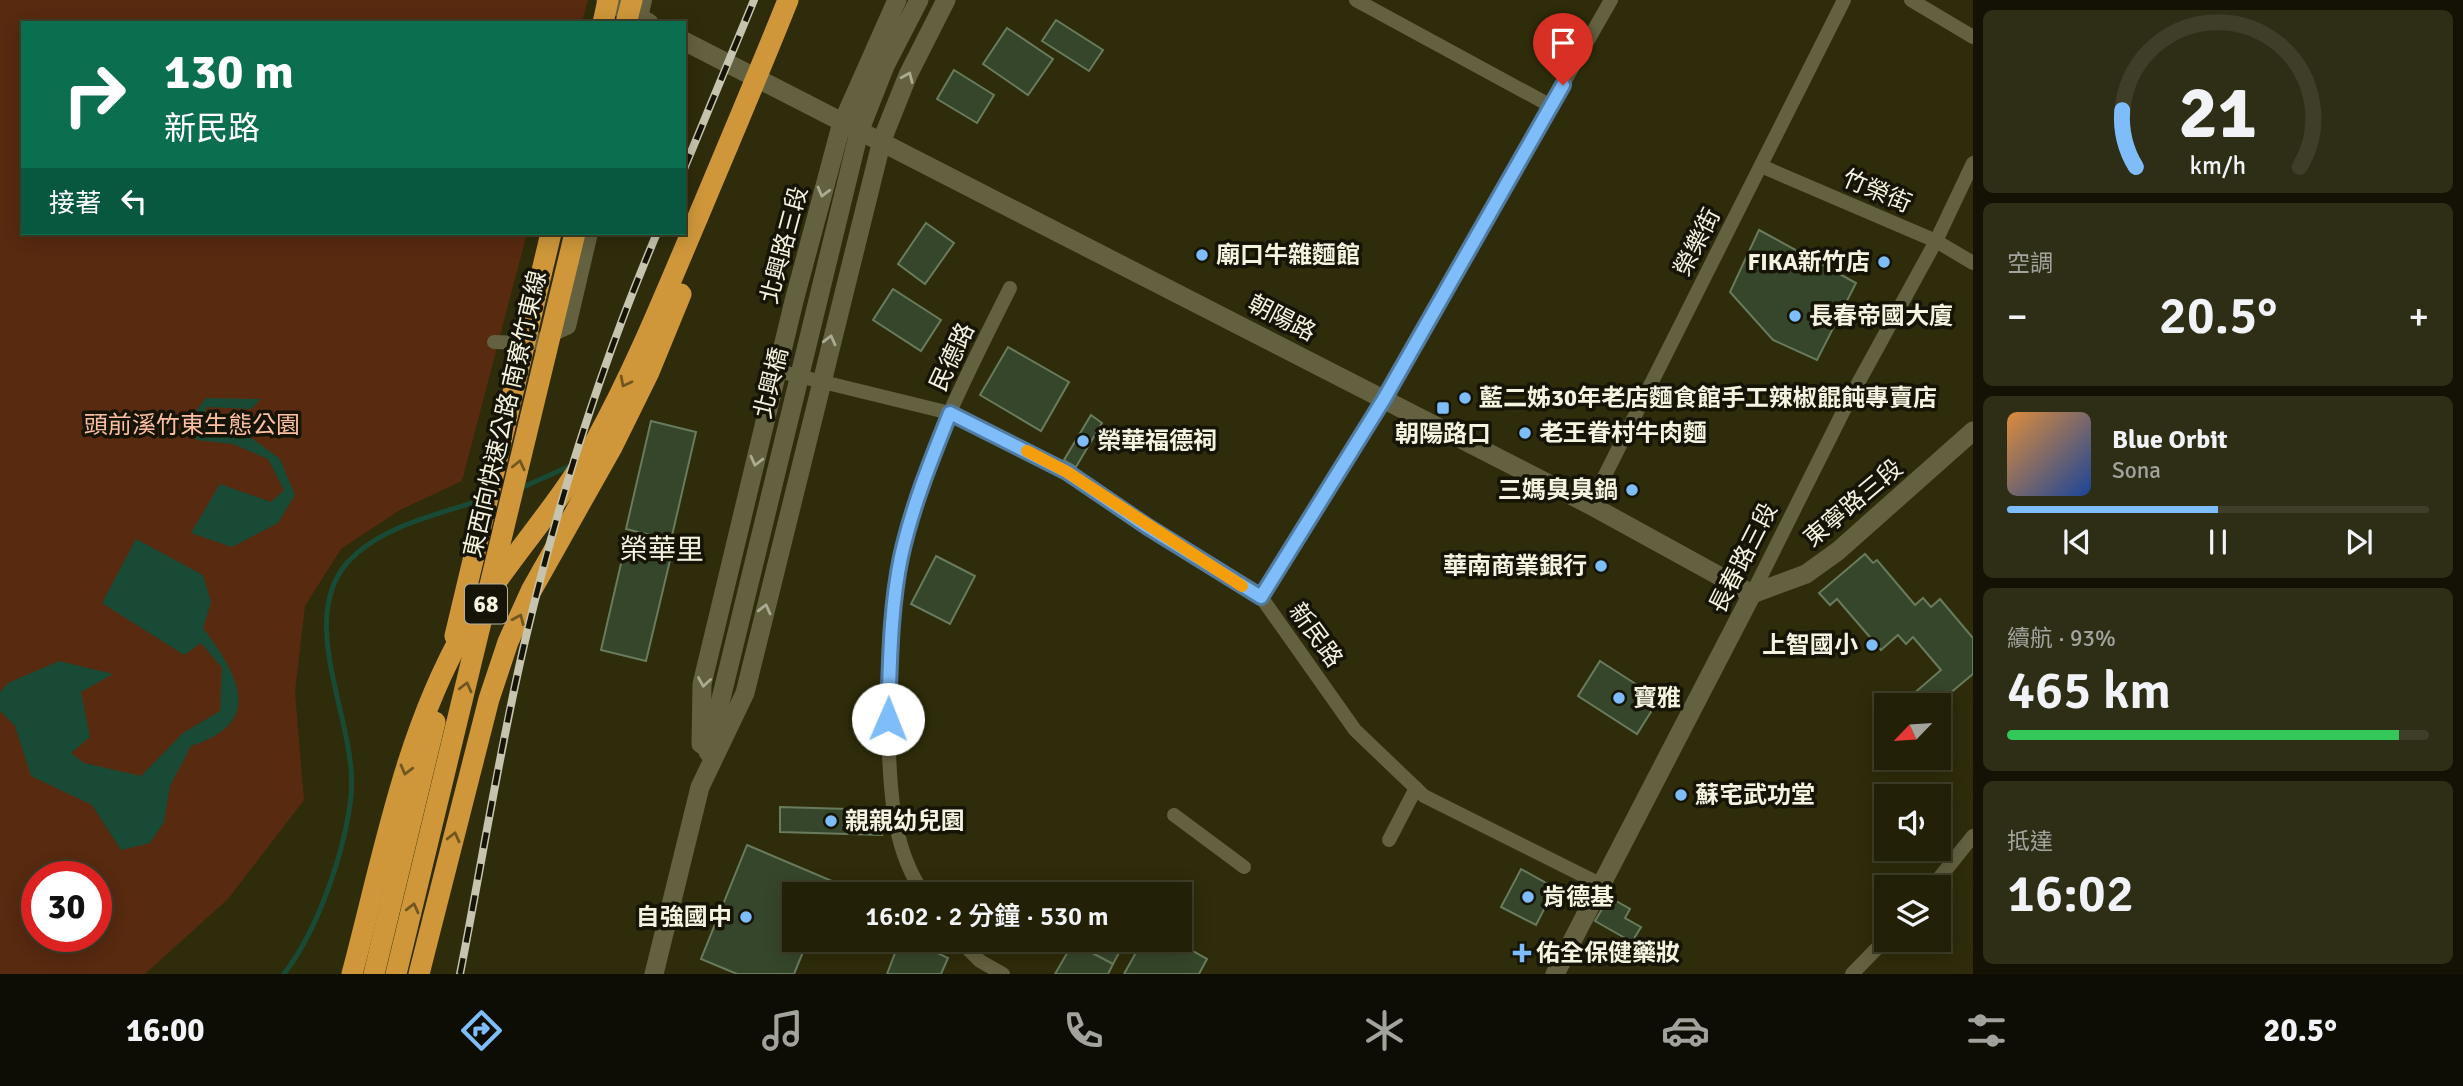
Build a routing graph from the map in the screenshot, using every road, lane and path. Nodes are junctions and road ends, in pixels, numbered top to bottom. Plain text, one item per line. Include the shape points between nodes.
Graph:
1 (607, 0) edge
2 (632, 0) edge
3 (645, 0) edge
4 (788, 0) edge
5 (802, 0) edge
6 (897, 0) edge
7 (919, 0) edge
8 (946, 0) edge
9 (1356, 0) edge
10 (1611, 0) edge
11 (1844, 0) edge
12 (1911, 0) edge
13 (603, 21) edge
14 (627, 21) edge
15 (640, 21) edge
16 (645, 21) edge
17 (783, 29) junction
18 (1973, 37) edge
19 (686, 42) edge
20 (1551, 106) junction
21 (850, 129) junction
22 (1973, 163) edge
23 (1760, 166) junction
24 (551, 235) edge
25 (575, 235) edge
26 (591, 235) edge
27 (1937, 241) junction
28 (1973, 263) edge
29 (1010, 288) dead end
30 (494, 342) dead end
31 (778, 371) junction
32 (820, 382) junction
33 (1384, 399) junction
34 (950, 413) junction
35 (1973, 430) edge
36 (1590, 505) junction
37 (1752, 594) junction
38 (1261, 597) junction
39 (700, 787) junction
40 (1416, 788) junction
41 (1174, 815) dead end
42 (1973, 836) edge
43 (1388, 840) dead end
44 (1244, 867) dead end
45 (1942, 875) edge
46 (918, 882) edge
47 (1600, 884) junction
48 (1874, 951) edge
49 (967, 952) edge
50 (977, 968) edge
51 (352, 974) edge
52 (373, 974) edge
53 (397, 974) edge
54 (419, 974) edge
55 (654, 974) edge
56 (1003, 974) edge
57 (1555, 974) edge
58 (1852, 974) edge

1 - 13 highway
1 - 16 street
2 - 14 highway
3 - 15 street
4 - 17 highway
5 - 17 highway
6 - 21 street
7 - 21 street, 北興橋
32 -> 8 street, 北興路三段 via 882,140
9 - 20 street
10 - 20 street
11 - 23 street, 榮樂街
12 - 18 street
17 -> 51 highway via 596,440 465,630 435,687 408,760
54 -> 17 highway via 489,699 508,642 649,372
19 - 21 street, 朝陽路
20 - 33 street
21 -> 31 street, 北興路三段
21 - 33 street, 朝陽路
21 - 39 street, 北興橋
22 - 27 street, 長春路三段
23 - 27 street, 竹榮街
23 - 36 street, 榮樂街
24 - 52 highway, 東西向快速公路 南寮竹東線 / 68
53 -> 25 highway, 東西向快速公路 南寮竹東線 / 68
26 - 30 street via 569,327 533,343
27 - 28 street, 竹榮街
27 - 37 street, 長春路三段 via 1851,396
29 - 34 street, 民德路
31 - 32 street, 新民路
31 -> 39 street, 北興路三段 via 702,684
32 - 34 street, 新民路
39 -> 32 street, 北興路三段 via 745,694
33 - 36 street, 朝陽路
33 - 38 street
34 - 38 street, 新民路 via 1067,472
34 - 46 street, 民德路 via 901,557 890,645 891,798 902,850
35 - 37 street, 東寧路三段 via 1838,551 1805,575
36 - 37 street, 朝陽路
37 - 47 street, 長春路三段
38 - 40 street, 新民路 via 1355,730
39 - 55 street, 北興路三段
40 - 43 street
40 - 47 street, 新民路
41 - 44 street
42 - 45 street
47 - 57 street, 長春路三段
48 - 58 street
49 - 50 street
50 - 56 street

